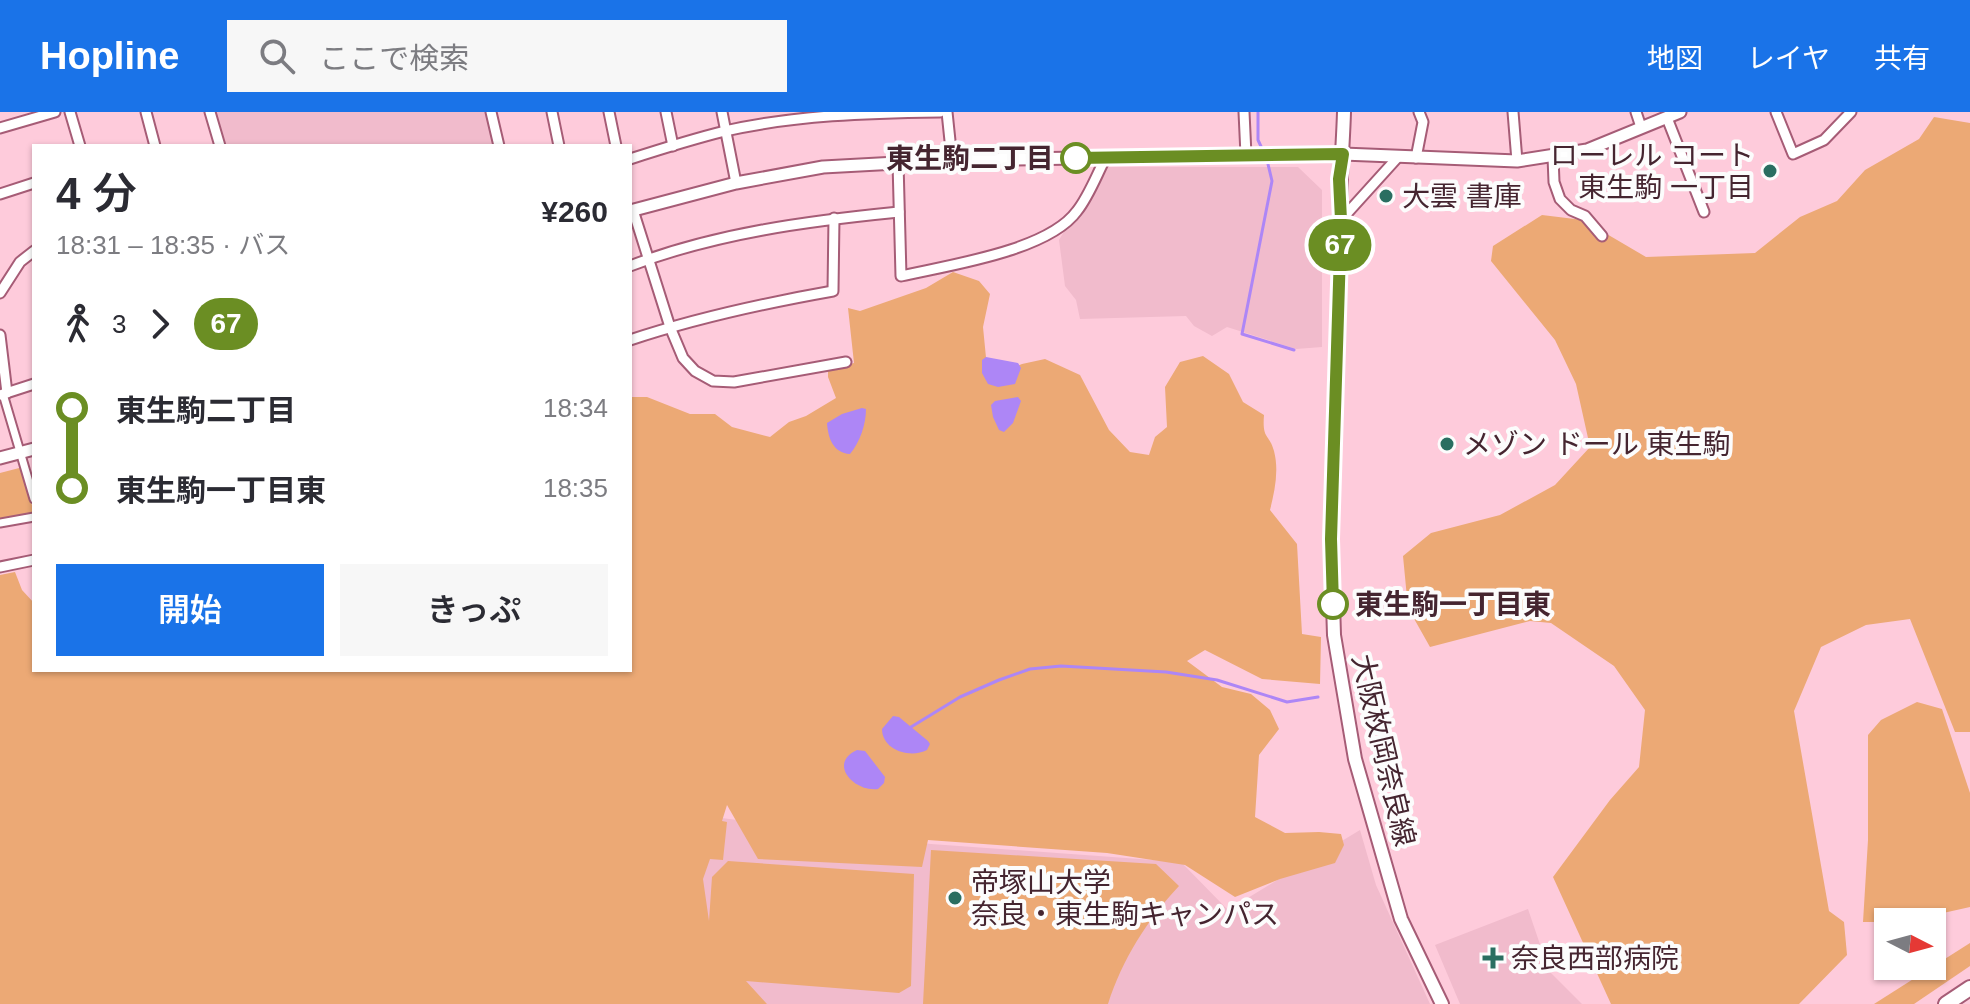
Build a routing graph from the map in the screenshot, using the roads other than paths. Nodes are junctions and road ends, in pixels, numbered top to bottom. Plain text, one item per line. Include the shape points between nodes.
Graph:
1 (55, 112) edge
2 (70, 112) edge
3 (146, 112) edge
4 (210, 112) edge
5 (491, 112) edge
6 (552, 112) edge
7 (609, 112) edge
8 (666, 112) edge
9 (722, 112) edge
10 (890, 112) edge
11 (940, 112) edge
12 (947, 112) edge
13 (1244, 112) edge
14 (1344, 112) edge
15 (1419, 112) edge
16 (1513, 112) edge
17 (1636, 112) edge
18 (1680, 112) edge
19 (1776, 112) edge
20 (1851, 112) edge
21 (834, 114) edge
22 (780, 117) edge
23 (1667, 118) junction
24 (1641, 127) junction
25 (0, 128) edge
26 (726, 131) junction
27 (79, 144) edge
28 (154, 144) edge
29 (219, 144) edge
30 (499, 144) edge
31 (559, 144) edge
32 (616, 144) edge
33 (673, 146) junction
34 (1343, 154) junction
35 (1246, 155) junction
36 (1106, 157) junction
37 (1398, 157) junction
38 (1553, 157) junction
39 (632, 158) edge
40 (1416, 158) junction
41 (952, 160) junction
42 (1517, 161) junction
43 (898, 162) junction
44 (736, 183) junction
45 (32, 184) edge
46 (0, 194) edge
47 (632, 211) edge
48 (899, 212) junction
49 (1704, 212) dead end
50 (834, 218) junction
51 (1341, 220) junction
52 (1602, 236) dead end
53 (32, 253) edge
54 (649, 259) junction
55 (632, 265) edge
56 (0, 293) edge
57 (670, 327) junction
58 (0, 335) edge
59 (632, 339) edge
60 (846, 362) dead end
61 (32, 385) edge
62 (3, 394) edge
63 (32, 450) edge
64 (21, 454) junction
65 (0, 458) edge
66 (32, 492) edge
67 (32, 517) edge
68 (0, 523) edge
69 (32, 560) edge
70 (0, 567) edge
71 (1970, 988) edge
72 (1442, 1004) edge
73 (1946, 1004) edge

1 - 25 street
2 - 27 street
3 - 28 street
4 - 29 street
5 - 30 street
6 - 31 street
7 - 32 street
8 - 33 street
9 - 26 street
10 - 11 street
10 - 21 street
12 - 41 street
13 - 35 street
14 - 34 main road, 大阪枚岡奈良線
15 - 40 street via 1423,122
16 - 42 street
17 - 24 street
18 - 23 street
19 - 20 street via 1793,154 1824,140
21 - 22 street
22 - 26 street
23 - 24 street
23 - 49 street
24 - 38 street via 1587,150
26 - 33 street
26 - 44 street
33 - 39 street
34 - 35 street
34 - 37 street
34 - 51 main road, 大阪枚岡奈良線
35 - 36 street
36 - 41 street
36 - 48 street via 1077,212 1055,232 983,257 901,276
37 - 40 street
37 - 51 street
38 - 42 street
38 - 52 street via 1560,199
40 - 42 street
41 - 43 street
43 - 44 street via 823,167
43 - 48 street
44 - 47 street
45 - 46 street
47 - 54 street
48 - 50 street
50 - 54 street via 740,234
50 - 57 street via 833,291
51 - 72 main road, 大阪枚岡奈良線 via 1331,539 1334,635 1352,747 1401,919
53 - 56 street
54 - 55 street
54 - 57 street
57 - 59 street
57 - 60 street via 683,358 713,381
58 - 62 street
61 - 62 street
62 - 64 street
63 - 64 street
64 - 65 street
64 - 66 street
67 - 68 street
69 - 70 street
71 - 73 main road

